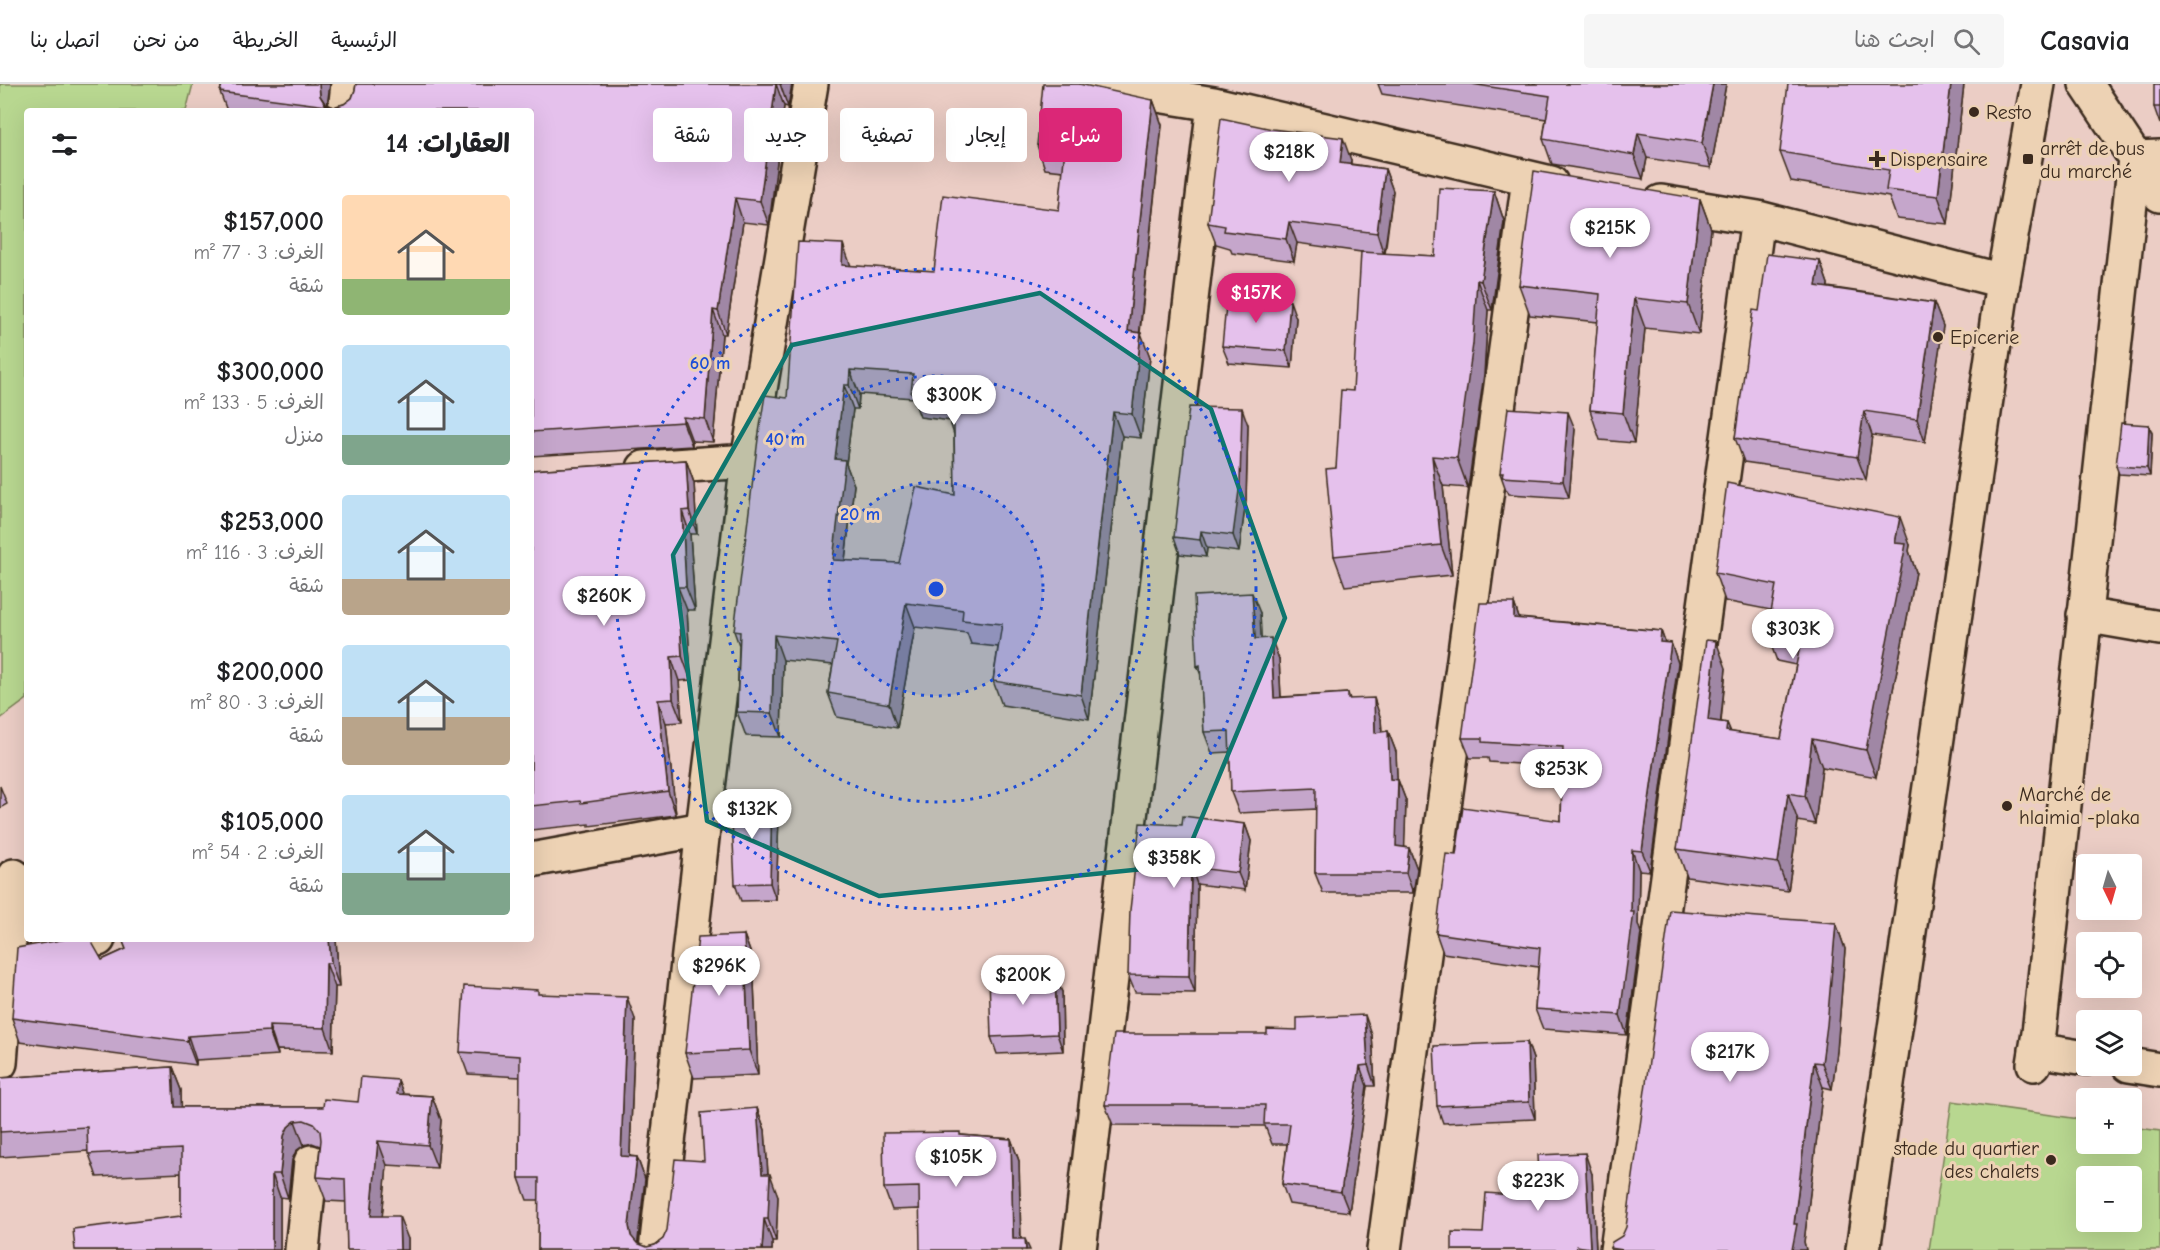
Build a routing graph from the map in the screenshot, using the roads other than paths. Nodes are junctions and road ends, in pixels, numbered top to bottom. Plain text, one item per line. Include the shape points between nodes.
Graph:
1 (348, 84) edge
2 (812, 84) edge
3 (1089, 84) edge
4 (2038, 84) edge
5 (2086, 84) edge
6 (1214, 104) junction
7 (345, 108) edge
8 (2148, 158) edge
9 (1529, 179) junction
10 (1575, 187) edge
11 (2160, 195) edge
12 (1632, 196) edge
13 (1758, 218) junction
14 (2003, 281) junction
15 (748, 461) junction
16 (611, 470) edge
17 (2085, 615) junction
18 (2160, 628) edge
19 (703, 829) junction
20 (534, 859) edge
21 (14, 876) dead end
22 (82, 942) edge
23 (7, 956) junction
24 (2076, 1058) edge
25 (0, 1063) edge
26 (2142, 1067) edge
27 (2160, 1070) edge
28 (311, 1162) dead end
29 (302, 1250) edge
30 (656, 1250) edge
31 (1079, 1250) edge
32 (1384, 1250) edge
33 (1617, 1250) edge
34 (1863, 1250) edge

1 - 7 street
2 - 15 street
3 - 6 street
4 - 14 street
5 - 8 street
6 - 9 street
6 - 31 street
8 - 11 street
8 - 17 street
9 - 10 street
9 - 32 street
12 - 13 street
13 - 14 street
13 - 33 street
14 - 34 street
15 - 16 street
15 - 19 street
17 - 18 street
17 - 24 street via 2035,1057
19 - 20 street
19 - 30 street
21 - 23 street
22 - 23 street
23 - 25 street
26 - 27 street
28 - 29 street

